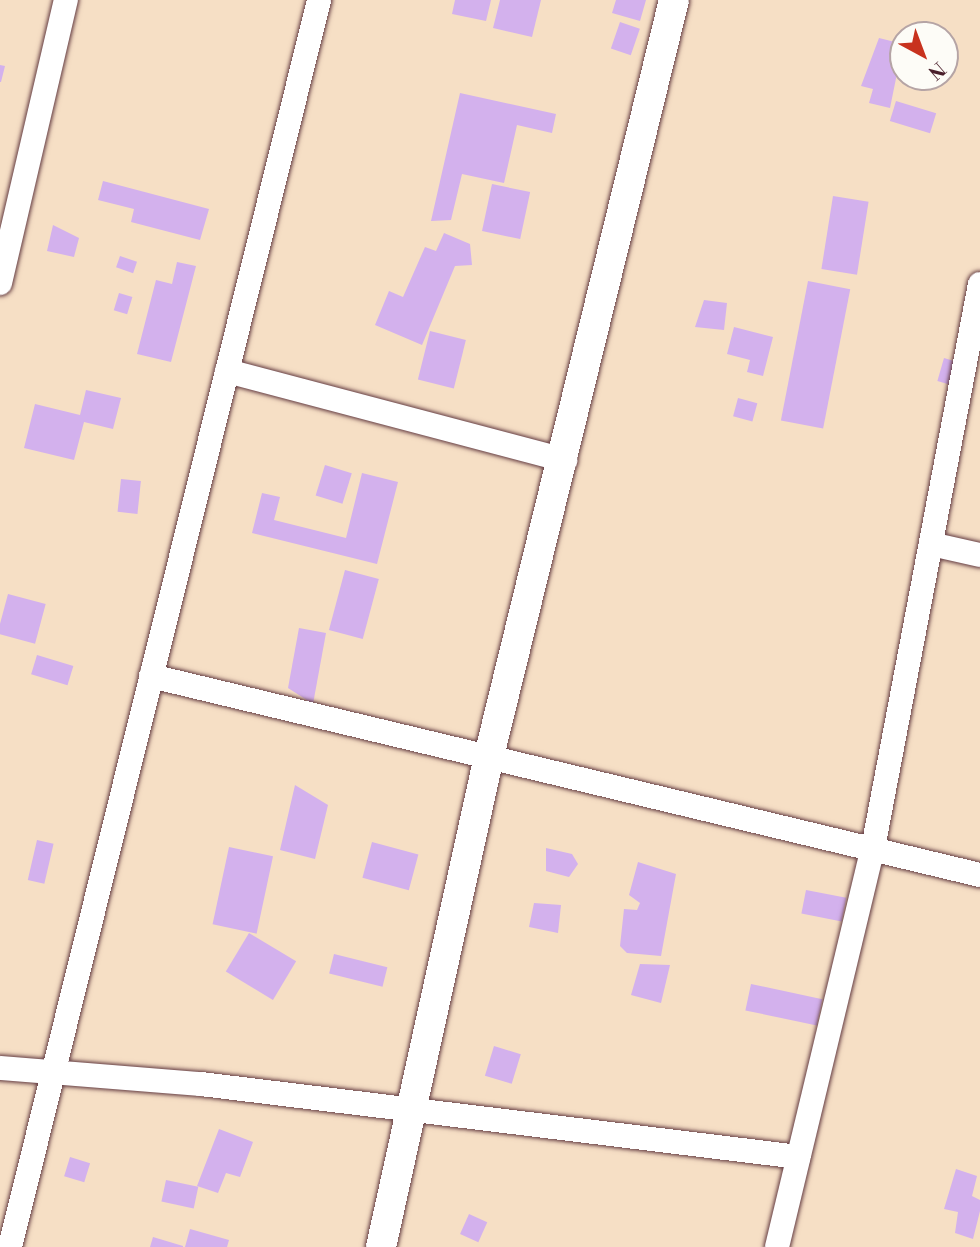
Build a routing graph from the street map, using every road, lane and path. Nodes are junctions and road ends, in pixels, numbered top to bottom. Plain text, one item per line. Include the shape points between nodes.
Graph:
1 (66, 0) edge
2 (319, 0) edge
3 (674, 0) edge
4 (0, 283) edge
5 (980, 284) edge
6 (227, 371) junction
7 (565, 460) junction
8 (931, 544) junction
9 (980, 555) edge
10 (151, 676) junction
11 (489, 756) junction
12 (873, 848) junction
13 (980, 875) edge
14 (0, 1068) edge
15 (55, 1073) junction
16 (414, 1108) junction
17 (799, 1157) junction
18 (10, 1247) edge
19 (381, 1247) edge
20 (777, 1247) edge

1 - 4 street
2 - 6 street
3 - 7 street
5 - 8 street
6 - 7 street
6 - 10 street
7 - 11 street
8 - 9 street
8 - 12 street
10 - 11 street
10 - 15 street
11 - 12 street
11 - 16 street
12 - 13 street
12 - 17 street
14 - 15 street
15 - 16 street
15 - 18 street
16 - 17 street
16 - 19 street
17 - 20 street

